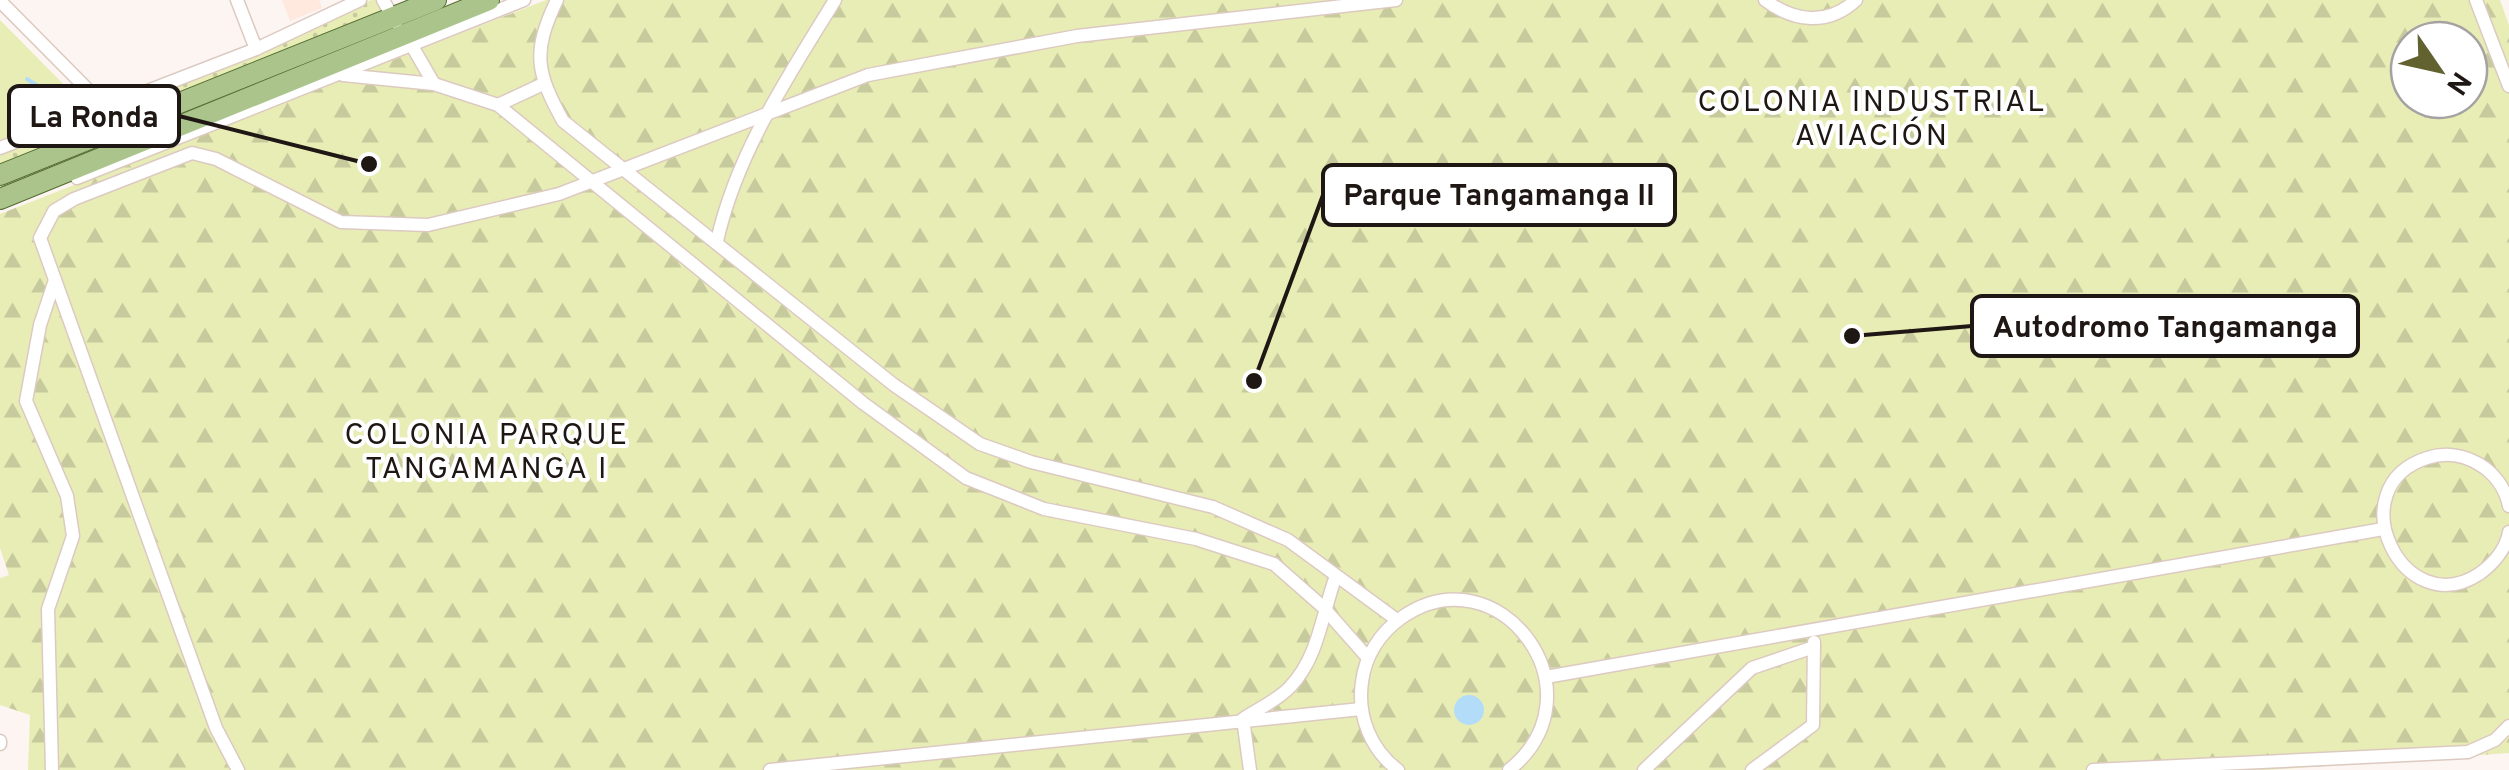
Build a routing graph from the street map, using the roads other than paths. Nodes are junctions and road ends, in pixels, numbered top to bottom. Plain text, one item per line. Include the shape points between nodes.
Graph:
1 (237, 0) edge
2 (360, 0) edge
3 (436, 0) edge
4 (489, 0) edge
5 (524, 0) edge
6 (557, 0) edge
7 (835, 0) edge
8 (1396, 0) edge
9 (1766, 0) edge
10 (1856, 0) edge
11 (2476, 0) edge
12 (0, 1) edge
13 (398, 24) edge
14 (256, 50) junction
15 (343, 74) junction
16 (303, 82) junction
17 (434, 84) junction
18 (542, 84) junction
19 (2509, 86) edge
20 (498, 104) junction
21 (106, 108) junction
22 (764, 115) junction
23 (0, 148) edge
24 (127, 153) junction
25 (627, 169) junction
26 (0, 175) edge
27 (588, 181) junction
28 (0, 198) edge
29 (0, 207) edge
30 (716, 241) junction
31 (55, 280) junction
32 (2509, 506) edge
33 (2383, 529) junction
34 (2509, 532) edge
35 (1336, 576) junction
36 (1324, 607) junction
37 (1397, 620) junction
38 (1814, 630) junction
39 (1814, 646) junction
40 (1368, 658) junction
41 (1546, 677) junction
42 (1362, 709) junction
43 (1243, 719) junction
44 (2509, 726) edge
45 (52, 770) edge
46 (238, 770) edge
47 (770, 770) edge
48 (1250, 770) edge
49 (1398, 770) edge
50 (1509, 770) edge
51 (1644, 770) edge
52 (1752, 770) edge
53 (2093, 770) edge

1 - 14 street
2 - 14 street
3 - 13 main road
4 - 13 main road
5 - 13 street
6 - 18 street via 539,55
7 - 22 street
8 - 22 street via 1077,36 868,74
9 - 10 street via 1815,20
11 - 19 street
12 - 21 street
13 - 15 street
13 - 16 main road
13 - 17 street
13 - 26 main road
14 - 21 street
15 - 16 street
15 - 17 street
16 - 24 main road
17 - 20 street
18 - 20 street
18 - 25 street via 563,121
20 - 27 street
21 - 23 street
22 - 25 street
22 - 30 street
24 - 28 main road
24 - 29 street
25 - 27 street
25 - 30 street
27 - 31 street via 559,194 428,224 341,222 192,153 54,211 40,238
27 - 36 street via 966,478 1044,508 1196,538 1274,564
30 - 35 street via 894,385 980,444 1213,507 1288,540
31 - 45 street via 26,401 67,496 73,536 48,610
31 - 46 street via 216,728
32 - 33 street via 2496,476 2478,462 2448,454 2426,458 2392,486
33 - 34 street via 2393,555 2409,571 2451,583 2491,566
33 - 38 street
35 - 36 street
35 - 37 street
36 - 40 street
36 - 43 street via 1316,648 1290,688
37 - 40 street
37 - 41 street via 1440,602 1490,607 1529,637
38 - 39 street
38 - 41 street
39 - 51 street via 1752,668
39 - 52 street via 1813,725
40 - 42 street
41 - 50 street via 1544,722
42 - 43 street
42 - 49 street via 1378,750
43 - 47 street
43 - 48 street
44 - 53 street via 2468,752

